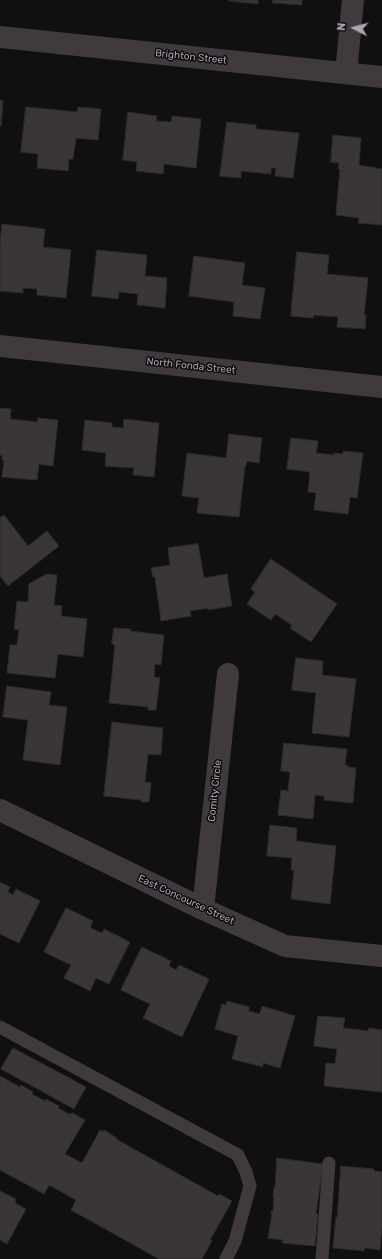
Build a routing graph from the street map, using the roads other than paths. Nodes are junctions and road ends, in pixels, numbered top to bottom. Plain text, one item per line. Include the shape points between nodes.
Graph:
1 (353, 0) edge
2 (0, 37) edge
3 (346, 73) junction
4 (382, 77) edge
5 (0, 346) edge
6 (382, 387) edge
7 (228, 674) dead end
8 (0, 810) edge
9 (203, 909) junction
10 (382, 956) edge
11 (0, 1027) edge
12 (329, 1163) dead end
13 (226, 1259) edge
14 (322, 1259) edge

1 - 3 street
2 - 3 street, Brighton Street
3 - 4 street, Brighton Street
5 - 6 street, North Fonda Street
7 - 9 street, Comity Circle
8 - 9 street, East Concourse Street
9 - 10 street, East Concourse Street via 285,946
11 - 13 lane via 238,1155 250,1186 235,1241
12 - 14 lane

